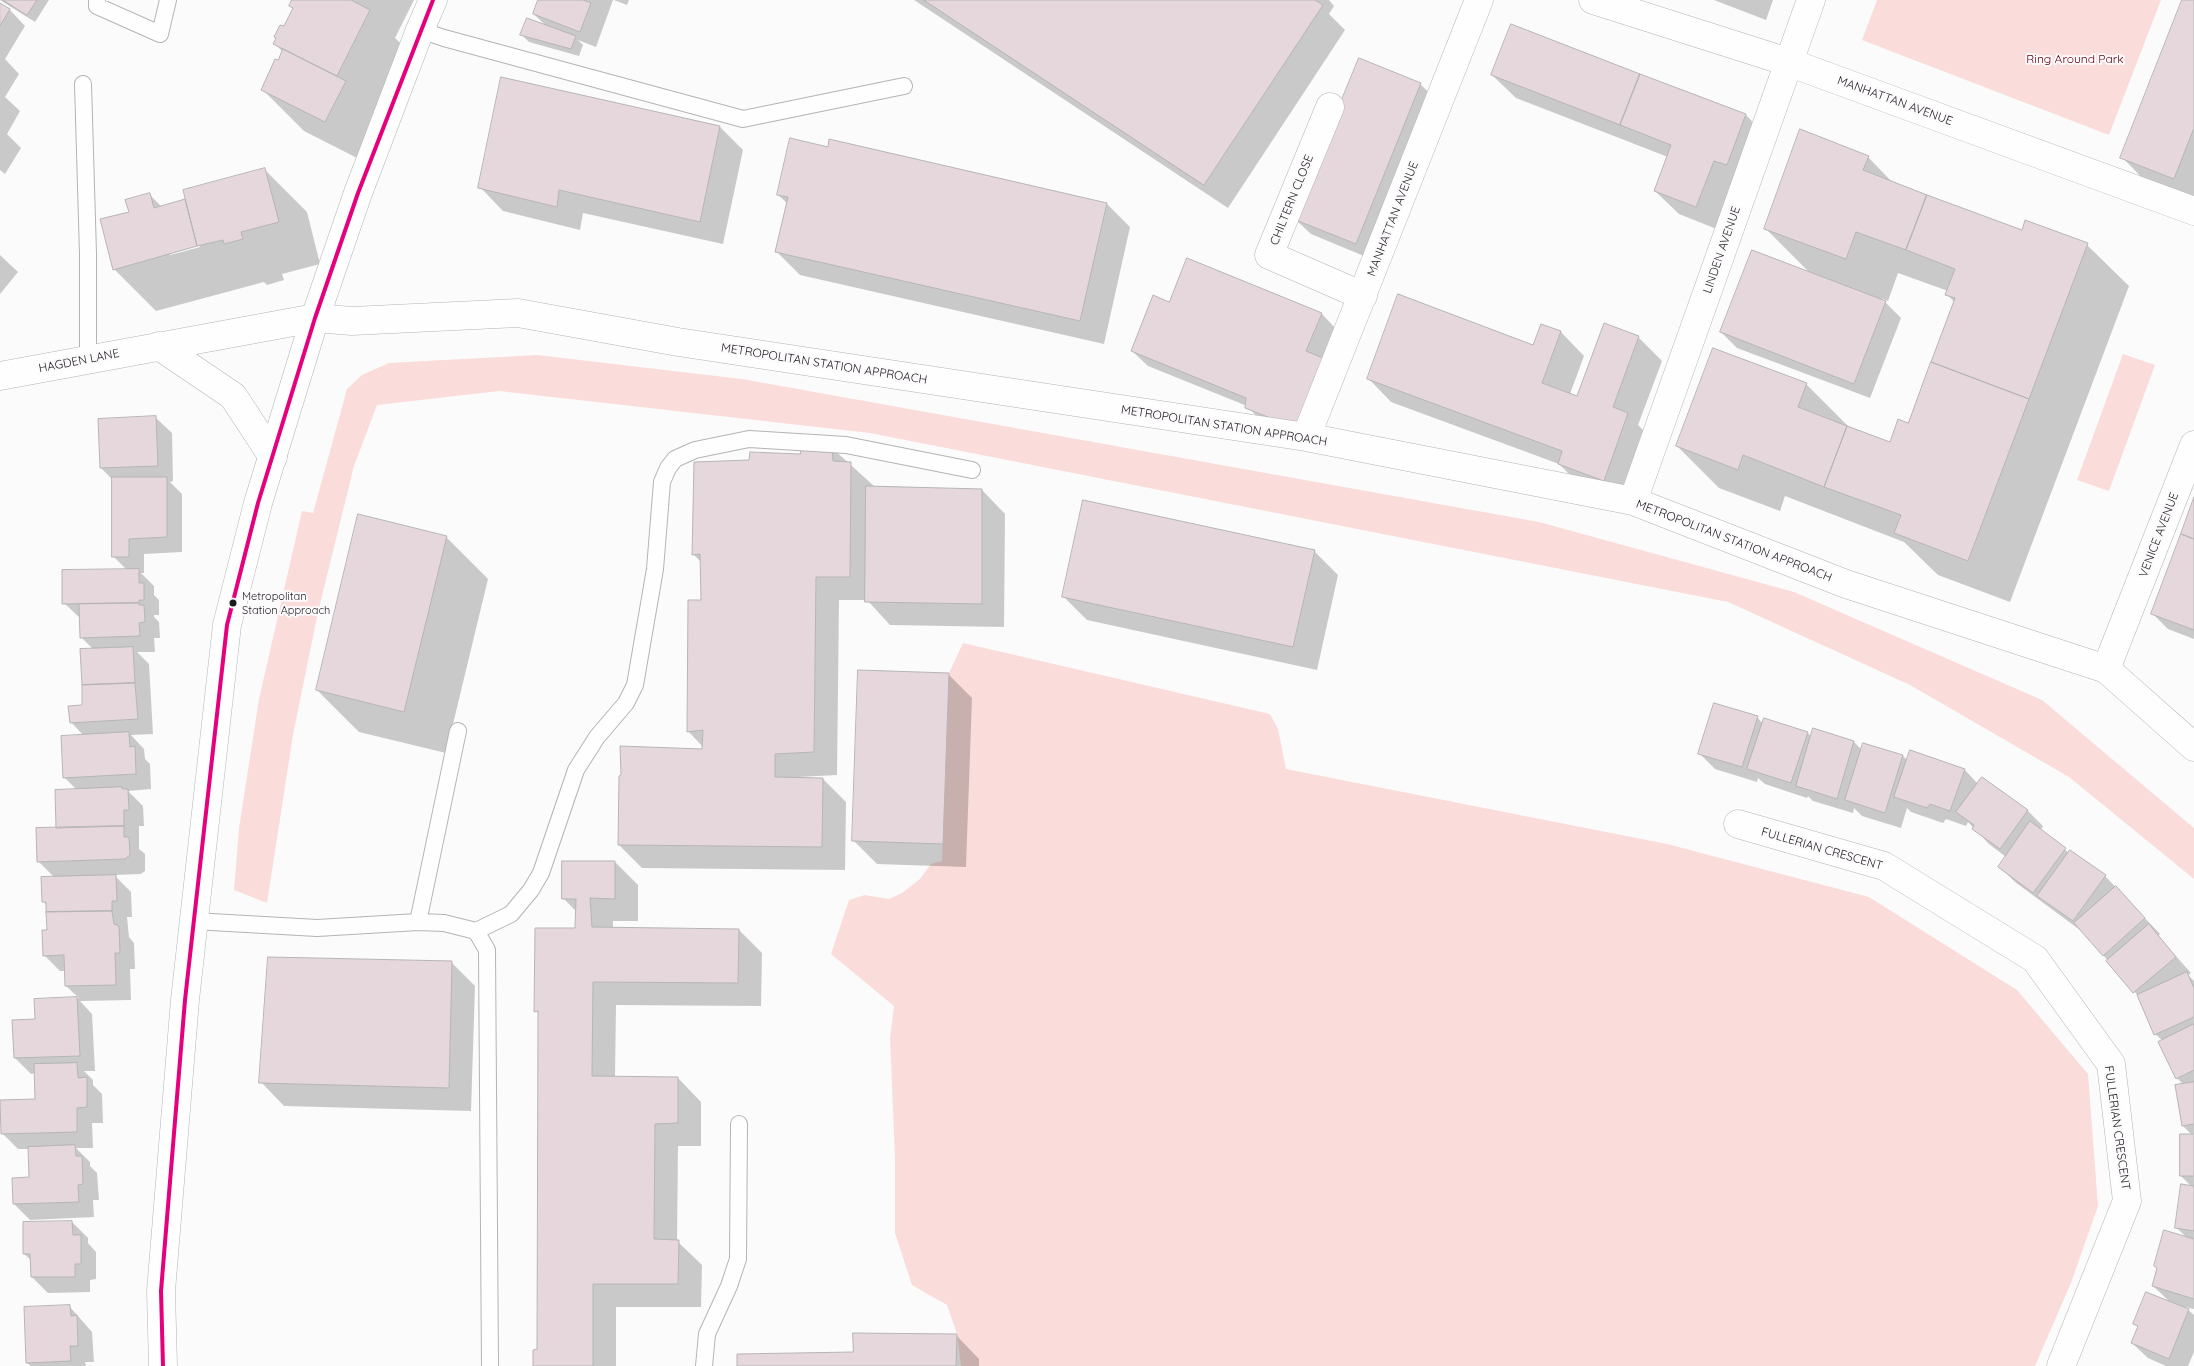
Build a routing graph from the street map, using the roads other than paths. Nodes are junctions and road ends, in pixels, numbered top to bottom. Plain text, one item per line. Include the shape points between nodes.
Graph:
1 (97, 0) edge
2 (168, 0) edge
3 (433, 0) edge
4 (1479, 0) edge
5 (1593, 0) edge
6 (1811, 0) edge
7 (420, 30) junction
8 (1788, 62) junction
9 (83, 84) dead end
10 (904, 86) dead end
11 (1330, 107) dead end
12 (2194, 211) edge
13 (1363, 296) junction
14 (315, 318) junction
15 (158, 346) junction
16 (88, 359) junction
17 (0, 376) edge
18 (1306, 438) junction
19 (2194, 445) edge
20 (273, 456) junction
21 (972, 470) dead end
22 (1633, 501) junction
23 (2106, 669) junction
24 (458, 731) dead end
25 (2194, 747) edge
26 (1738, 824) dead end
27 (193, 921) junction
28 (418, 922) junction
29 (476, 931) junction
30 (739, 1124) dead end
31 (163, 1366) edge
32 (490, 1366) edge
33 (704, 1366) edge
34 (2061, 1366) edge

1 - 2 lane via 97,6 160,34
3 - 7 street
4 - 13 street, MANHATTAN AVENUE
5 - 8 street, MANHATTAN AVENUE
6 - 8 street, LINDEN AVENUE
7 - 10 lane via 743,119
7 - 14 street
8 - 12 street, MANHATTAN AVENUE
8 - 22 street, LINDEN AVENUE
9 - 16 lane
11 - 13 street, CHILTERN CLOSE via 1269,255
13 - 18 street, MANHATTAN AVENUE
14 - 15 street, HAGDEN LANE
14 - 18 street, METROPOLITAN STATION APPROACH via 352,320 518,313 678,342
14 - 20 street
15 - 16 street, HAGDEN LANE
15 - 20 street via 233,396
16 - 17 street, HAGDEN LANE
18 - 22 street, METROPOLITAN STATION APPROACH
19 - 23 street, VENICE AVENUE
20 - 27 street via 227,625
21 - 29 lane via 846,445 749,439 694,450 675,459 662,482 655,568 635,685 626,703 576,770 541,873 531,890 511,914
22 - 23 street, METROPOLITAN STATION APPROACH via 1846,584
23 - 25 street, METROPOLITAN STATION APPROACH
24 - 28 lane
26 - 34 street, FULLERIAN CRESCENT via 1884,866 2035,959 2111,1064 2127,1201
27 - 28 lane via 317,928
27 - 31 street via 161,1291
28 - 29 lane via 444,923
29 - 32 lane via 487,950
30 - 33 lane via 738,1259 706,1334

